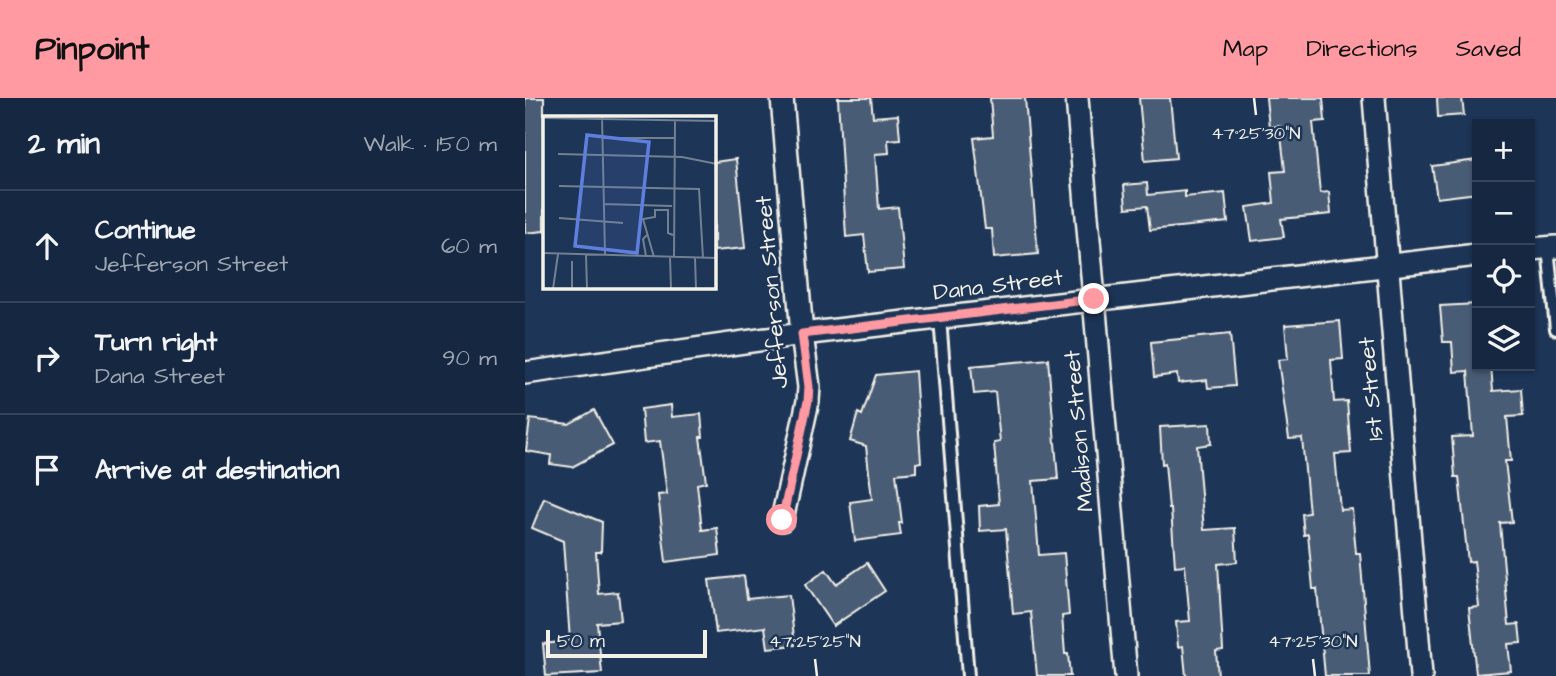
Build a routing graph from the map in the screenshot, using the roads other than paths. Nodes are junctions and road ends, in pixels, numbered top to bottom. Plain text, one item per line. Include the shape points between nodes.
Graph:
1 (782, 98) edge
2 (1077, 98) edge
3 (1374, 98) edge
4 (1545, 248) edge
5 (1472, 256) edge
6 (1387, 265) junction
7 (1094, 299) junction
8 (940, 318) junction
9 (1556, 329) edge
10 (802, 334) junction
11 (525, 373) edge
12 (782, 520) dead end
13 (968, 676) edge
14 (1126, 676) edge
15 (1421, 676) edge

1 - 10 street, Jefferson Street
2 - 7 street, Madison Street
3 - 6 street, 1st Street
4 - 9 lane
5 - 6 street, Dana Street
6 - 7 street, Dana Street
6 - 15 street, 1st Street
7 - 8 street, Dana Street
7 - 14 street, Madison Street
8 - 10 street, Dana Street
8 - 13 lane
10 - 11 street, Dana Street
10 - 12 street, Jefferson Street via 808,401

